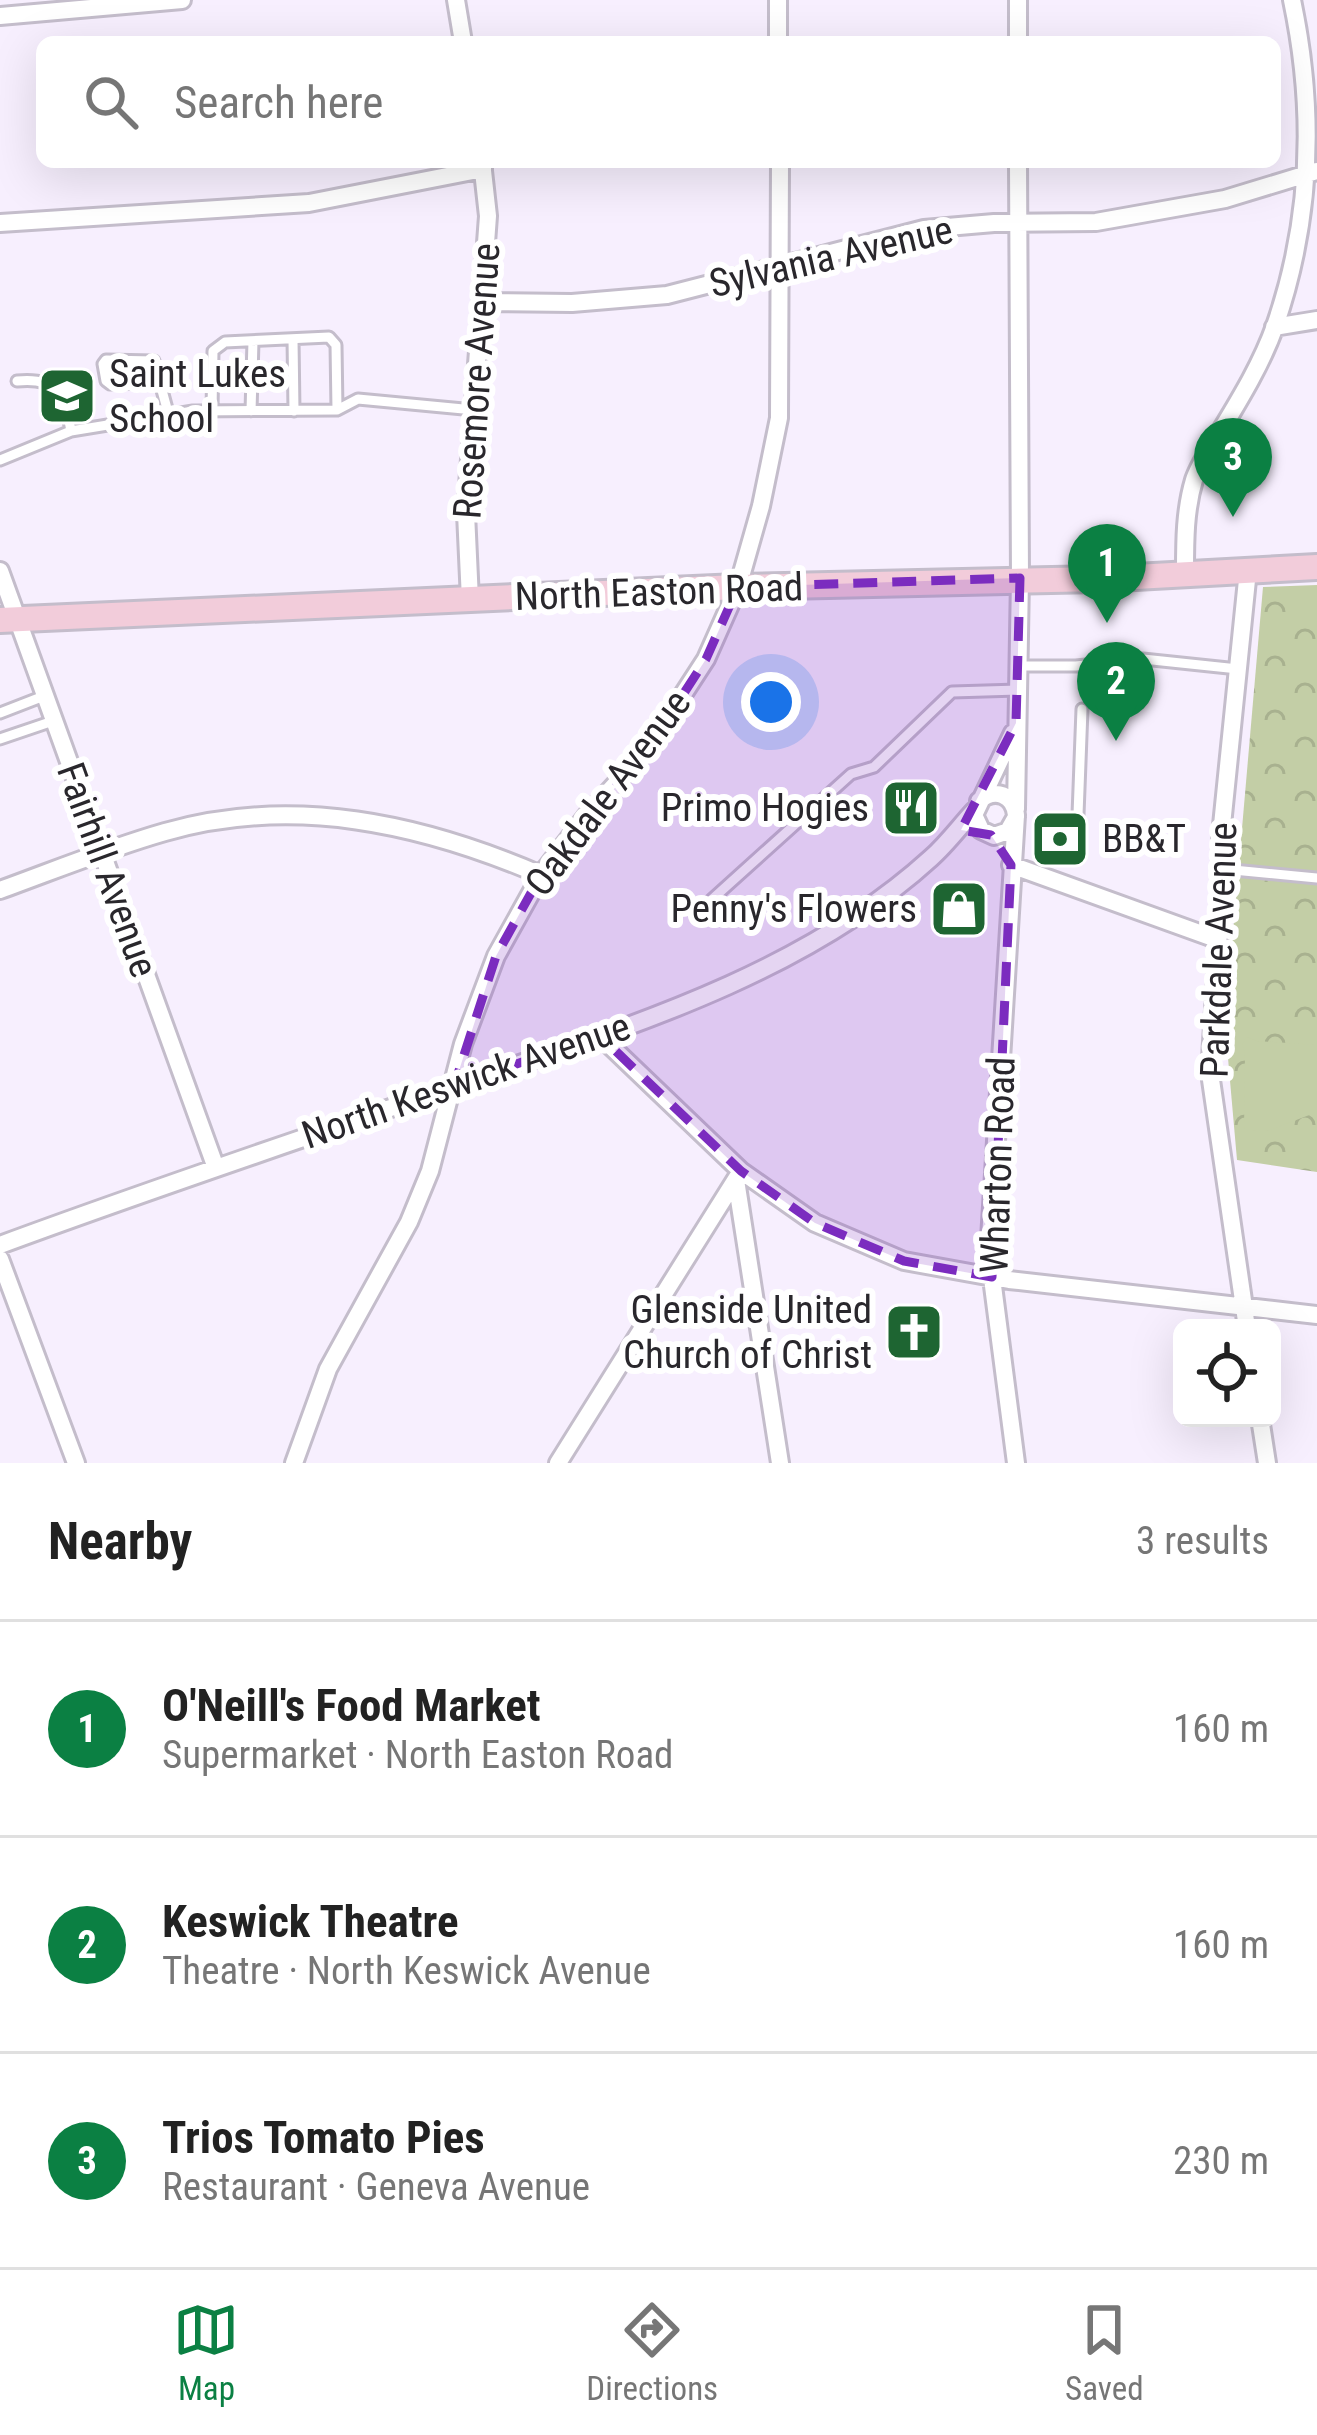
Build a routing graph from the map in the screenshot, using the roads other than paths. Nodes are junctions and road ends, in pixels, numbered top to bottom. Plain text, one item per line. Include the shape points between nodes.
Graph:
1 (182, 0) edge
2 (456, 0) edge
3 (778, 0) edge
4 (1018, 0) edge
5 (1292, 0) edge
6 (0, 16) edge
7 (462, 36) edge
8 (778, 36) edge
9 (1018, 36) edge
10 (468, 168) edge
11 (482, 168) edge
12 (779, 168) edge
13 (1018, 168) edge
14 (1312, 172) edge
15 (0, 223) edge
16 (1018, 224) junction
17 (781, 267) junction
18 (483, 302) junction
19 (1317, 320) edge
20 (1274, 327) junction
21 (293, 338) junction
22 (253, 340) junction
23 (16, 381) dead end
24 (160, 382) junction
25 (337, 410) junction
26 (474, 410) junction
27 (212, 411) junction
28 (251, 411) junction
29 (294, 411) junction
30 (169, 416) junction
31 (70, 431) junction
32 (0, 460) edge
33 (1317, 567) edge
34 (1248, 570) junction
35 (0, 571) edge
36 (1184, 572) junction
37 (1020, 578) junction
38 (738, 587) junction
39 (470, 600) junction
40 (9, 620) edge
41 (1019, 666) junction
42 (1238, 669) junction
43 (1018, 690) junction
44 (44, 696) junction
45 (1082, 709) dead end
46 (0, 713) edge
47 (53, 721) junction
48 (1016, 723) junction
49 (0, 739) edge
50 (977, 805) junction
51 (1016, 813) junction
52 (1078, 815) dead end
53 (989, 834) junction
54 (100, 854) junction
55 (1011, 865) junction
56 (1223, 869) junction
57 (542, 874) junction
58 (912, 874) junction
59 (1317, 878) edge
60 (0, 890) edge
61 (699, 911) dead end
62 (1216, 939) junction
63 (599, 1035) junction
64 (454, 1086) junction
65 (215, 1168) junction
66 (738, 1176) junction
67 (0, 1245) edge
68 (0, 1259) edge
69 (992, 1277) junction
70 (1244, 1304) junction
71 (1317, 1315) edge
72 (1246, 1319) edge
73 (1261, 1427) edge
74 (291, 1462) edge
75 (76, 1463) edge
76 (558, 1463) edge
77 (780, 1463) edge
78 (1016, 1463) edge
79 (1267, 1463) edge

1 - 6 street
2 - 7 street
3 - 8 street
4 - 9 street
5 - 14 street
10 - 15 street via 309,203
11 - 18 street, Rosemore Avenue
12 - 17 street, Oakdale Avenue
13 - 16 street, North Keswick Avenue
14 - 16 street, Sylvania Avenue via 1225,199 1096,222
14 - 20 street
16 - 17 street, Sylvania Avenue via 924,229
16 - 37 street, North Keswick Avenue
17 - 18 street, Sylvania Avenue via 667,295
17 - 38 street, Oakdale Avenue via 779,418
18 - 26 street, Rosemore Avenue
19 - 20 street
20 - 36 street via 1194,476
21 - 22 lane
21 - 25 lane via 329,337 336,345
21 - 29 lane
22 - 27 lane via 213,351
22 - 28 lane
23 - 31 lane via 53,385
24 - 24 lane via 154,361 103,364 110,384
24 - 30 lane
25 - 26 lane via 358,399
25 - 29 lane
26 - 39 street, Rosemore Avenue
27 - 28 lane
27 - 30 lane
28 - 29 lane
30 - 31 lane
31 - 32 lane
33 - 34 main road, North Easton Road
34 - 36 main road, North Easton Road
34 - 42 street, Parkdale Avenue
35 - 40 street, Fairhill Avenue
36 - 37 main road, North Easton Road
37 - 38 main road, North Easton Road
37 - 41 street, North Keswick Avenue
38 - 39 main road, North Easton Road
38 - 57 street, Oakdale Avenue via 706,658 647,750
39 - 40 main road, North Easton Road
40 - 44 street, Fairhill Avenue
41 - 42 lane via 1143,659
41 - 43 street, North Keswick Avenue
42 - 56 street, Parkdale Avenue
43 - 48 street, North Keswick Avenue
43 - 61 lane via 952,692
44 - 46 lane
44 - 47 street, Fairhill Avenue
45 - 52 lane
47 - 49 lane
47 - 54 street, Fairhill Avenue
48 - 50 street, North Keswick Avenue
48 - 51 street, North Keswick Avenue
50 - 51 street via 1003,794
50 - 53 street via 977,825
50 - 58 street, North Keswick Avenue
51 - 53 street, North Keswick Avenue via 1005,833
51 - 55 street, Wharton Road
53 - 55 street
53 - 58 street, North Keswick Avenue
54 - 57 street via 181,828 306,815 427,832
54 - 60 street
54 - 65 street, Fairhill Avenue
55 - 62 street
55 - 69 street, Wharton Road
56 - 59 lane
56 - 62 street, Parkdale Avenue
57 - 64 street, Oakdale Avenue via 496,956
58 - 63 street, North Keswick Avenue via 793,952
62 - 70 street, Parkdale Avenue via 1210,1073
63 - 64 street, North Keswick Avenue
63 - 66 street
64 - 65 street, North Keswick Avenue
64 - 74 street, Oakdale Avenue via 409,1222 328,1369
65 - 67 street, North Keswick Avenue
66 - 69 street via 815,1223 904,1262
66 - 76 street
66 - 77 street
68 - 75 street
69 - 70 street
69 - 78 street, Wharton Road
70 - 71 street
70 - 72 street, Parkdale Avenue
73 - 79 street

